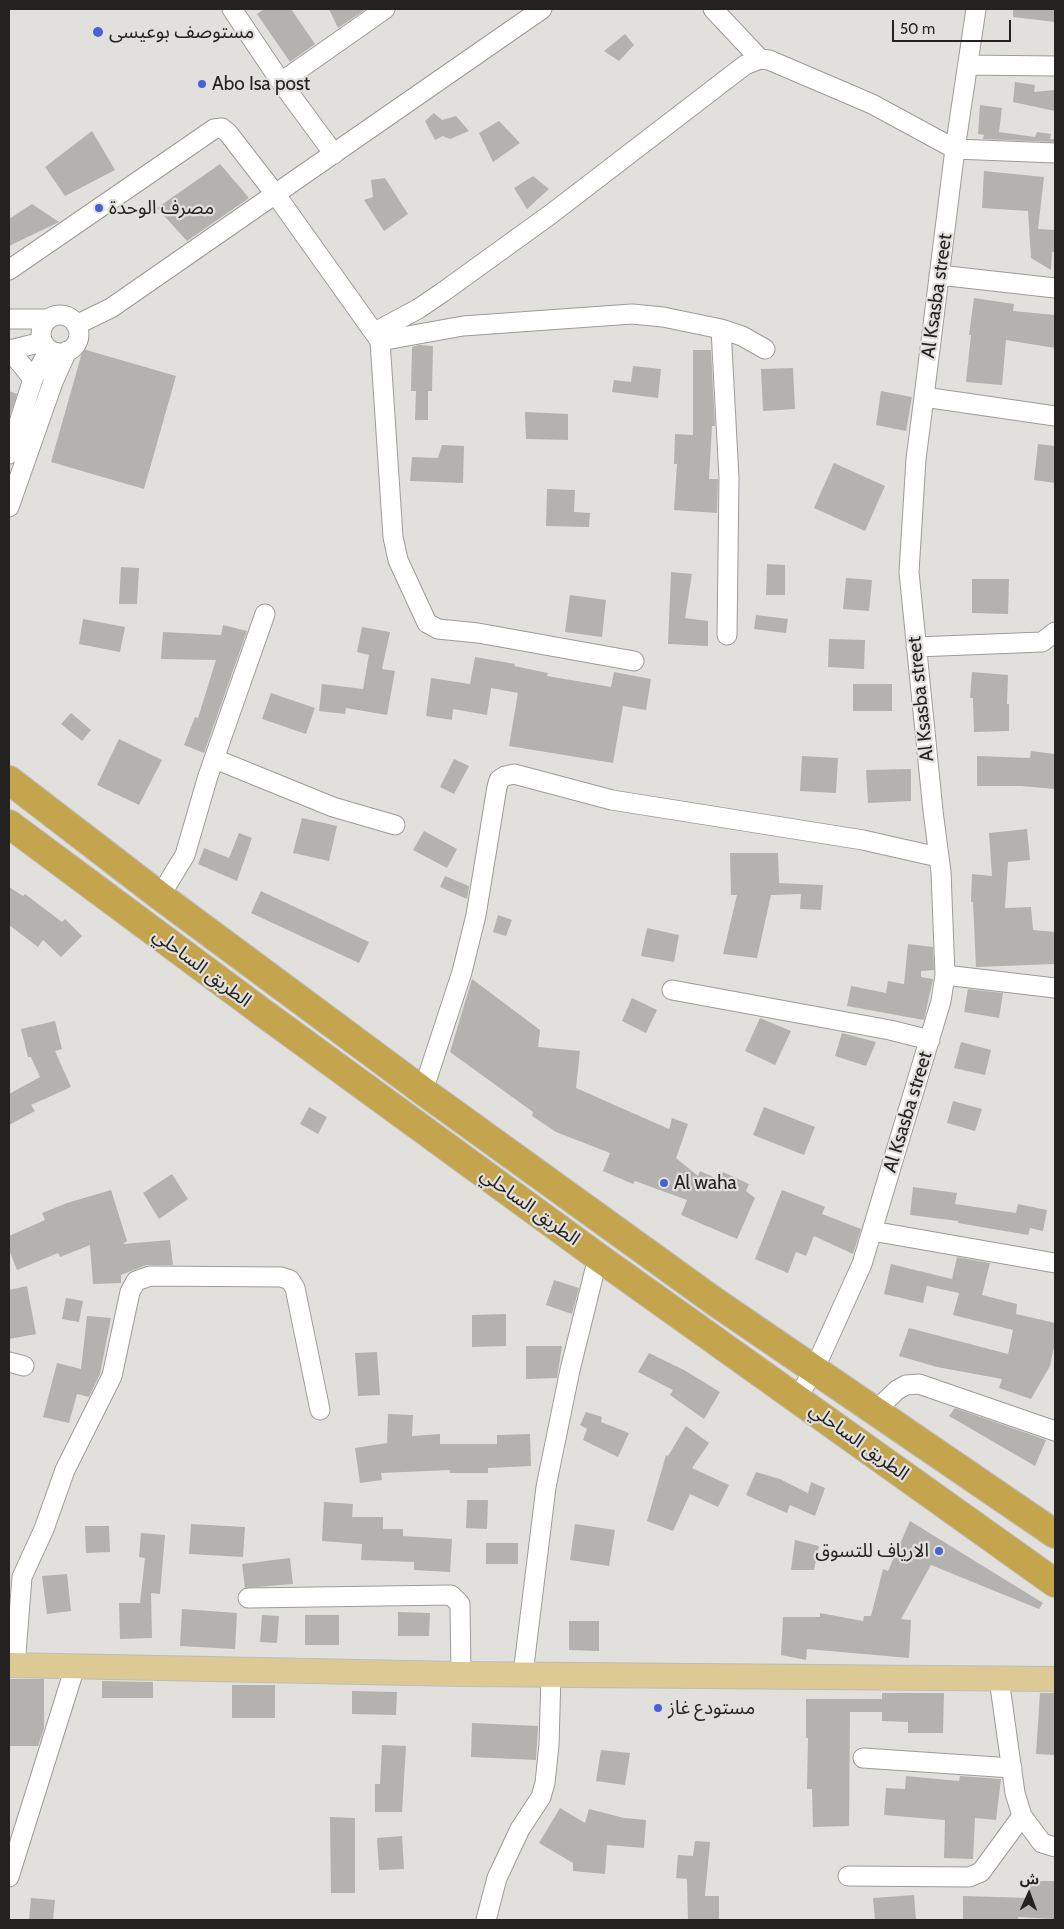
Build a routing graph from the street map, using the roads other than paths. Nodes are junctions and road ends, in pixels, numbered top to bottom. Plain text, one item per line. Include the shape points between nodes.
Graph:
1 (232, 9) edge
2 (385, 9) edge
3 (542, 9) edge
4 (713, 9) edge
5 (976, 9) edge
6 (760, 59) junction
7 (968, 65) junction
8 (1055, 66) edge
9 (281, 82) junction
10 (956, 149) junction
11 (1055, 153) edge
12 (334, 154) junction
13 (276, 195) junction
14 (9, 270) edge
15 (939, 275) junction
16 (1055, 288) edge
17 (9, 319) edge
18 (48, 319) junction
19 (76, 325) junction
20 (721, 329) junction
21 (377, 336) junction
22 (53, 348) junction
23 (9, 349) edge
24 (765, 349) dead end
25 (33, 379) junction
26 (924, 397) junction
27 (1055, 416) edge
28 (9, 454) edge
29 (9, 507) edge
30 (265, 614) dead end
31 (1055, 632) edge
32 (727, 635) dead end
33 (916, 647) junction
34 (634, 661) dead end
35 (215, 759) junction
36 (9, 780) edge
37 (9, 824) edge
38 (395, 825) dead end
39 (938, 857) junction
40 (160, 896) junction
41 (945, 975) junction
42 (1055, 988) edge
43 (672, 990) dead end
44 (930, 1040) junction
45 (423, 1091) junction
46 (872, 1231) junction
47 (598, 1257) junction
48 (1055, 1263) edge
49 (814, 1370) junction
50 (798, 1398) junction
51 (320, 1410) dead end
52 (875, 1410) junction
53 (1055, 1431) edge
54 (1055, 1534) edge
55 (1055, 1583) edge
56 (248, 1598) dead end
57 (12, 1665) edge
58 (75, 1667) junction
59 (461, 1674) junction
60 (523, 1674) junction
61 (551, 1675) junction
62 (999, 1679) junction
63 (1055, 1679) edge
64 (863, 1758) dead end
65 (1012, 1768) junction
66 (1022, 1816) junction
67 (1055, 1847) edge
68 (848, 1876) dead end
69 (9, 1877) edge
70 (486, 1920) edge

1 - 9 street
2 - 9 street
3 - 12 street
4 - 6 street
5 - 7 street, Al Ksasba street
6 - 10 street via 872,104
6 - 21 street via 745,65 551,214
7 - 8 street
7 - 10 street, Al Ksasba street
9 - 12 street
10 - 11 street
10 - 15 street, Al Ksasba street
12 - 13 street
13 - 14 street via 228,133 222,128 214,129
13 - 19 street via 111,308
13 - 21 street
15 - 16 street
15 - 26 street, Al Ksasba street
17 - 18 street
18 - 19 street via 64,316
18 - 22 street via 41,330
19 - 22 street via 77,341
20 - 21 street via 632,314 463,326
20 - 24 street
20 - 32 street via 729,478
21 - 34 street via 393,537 398,560 427,623 438,629
22 - 23 street
22 - 25 street
22 - 29 street via 53,382
23 - 25 street
25 - 28 street
26 - 27 street
26 - 33 street, Al Ksasba street via 916,459 909,572
30 - 35 street
31 - 33 street via 1042,642
33 - 39 street, Al Ksasba street
35 - 38 street via 333,807
35 - 40 street via 185,855
36 - 40 highway, الطريق الساحلي
37 - 47 highway, الطريق الساحلي
39 - 41 street, Al Ksasba street
39 - 45 street via 863,840 612,800 514,774 505,776 499,780 476,915 462,972
40 - 45 highway, الطريق الساحلي
41 - 42 street
41 - 44 street, Al Ksasba street
43 - 44 street
44 - 46 street, Al Ksasba street
45 - 49 highway, الطريق الساحلي
46 - 48 street
46 - 49 street, Al Ksasba street via 862,1264
47 - 50 highway, الطريق الساحلي
47 - 60 street via 546,1487
49 - 50 street, Al Ksasba street
49 - 52 highway, الطريق الساحلي
50 - 55 highway, الطريق الساحلي
51 - 57 street via 295,1288 290,1280 281,1277 150,1276 136,1282 130,1292 112,1376 66,1470 22,1577
52 - 53 street via 897,1390 919,1384
52 - 54 highway, الطريق الساحلي
56 - 59 street via 451,1595 460,1604
57 - 58 main road
58 - 59 main road
58 - 69 street
59 - 60 main road
60 - 61 main road
61 - 62 main road
61 - 70 street via 550,1745 545,1783 541,1797 520,1829 496,1878
62 - 63 main road
62 - 65 street
64 - 65 street
65 - 66 street
66 - 67 street via 1042,1843
66 - 68 street via 981,1872 969,1877

